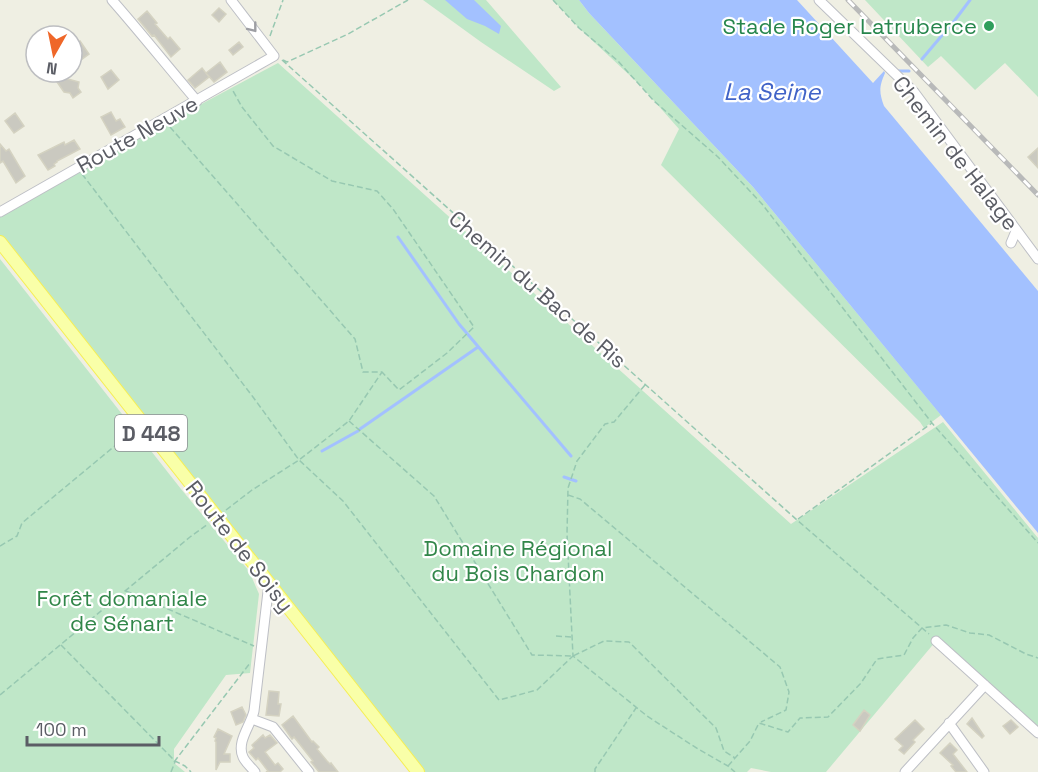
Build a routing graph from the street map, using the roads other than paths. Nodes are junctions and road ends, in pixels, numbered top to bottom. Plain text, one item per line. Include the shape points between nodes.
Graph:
1 (111, 0) edge
2 (231, 0) edge
3 (819, 0) edge
4 (197, 101) junction
5 (0, 212) edge
6 (1016, 231) junction
7 (0, 242) edge
8 (1011, 243) dead end
9 (1038, 259) edge
10 (268, 583) junction
11 (936, 640) road end
12 (985, 685) junction
13 (252, 719) junction
14 (950, 723) junction
15 (1038, 733) edge
16 (255, 772) edge
17 (309, 772) edge
18 (418, 772) edge
19 (905, 772) edge
20 (984, 772) edge

1 - 4 street
2 -> 4 street, Route Neuve via 277,57
3 - 6 street, Chemin de Halage via 914,92
4 - 5 street, Route Neuve
6 - 8 street
6 - 9 street, Chemin de Halage
7 - 10 main road, Route de Soisy / D 448
10 - 13 street
10 - 18 main road, Route de Soisy / D 448
11 - 12 street
12 - 14 street
12 - 15 street
13 - 16 street via 241,750
13 - 17 street via 273,728
14 - 19 street
14 - 20 street

